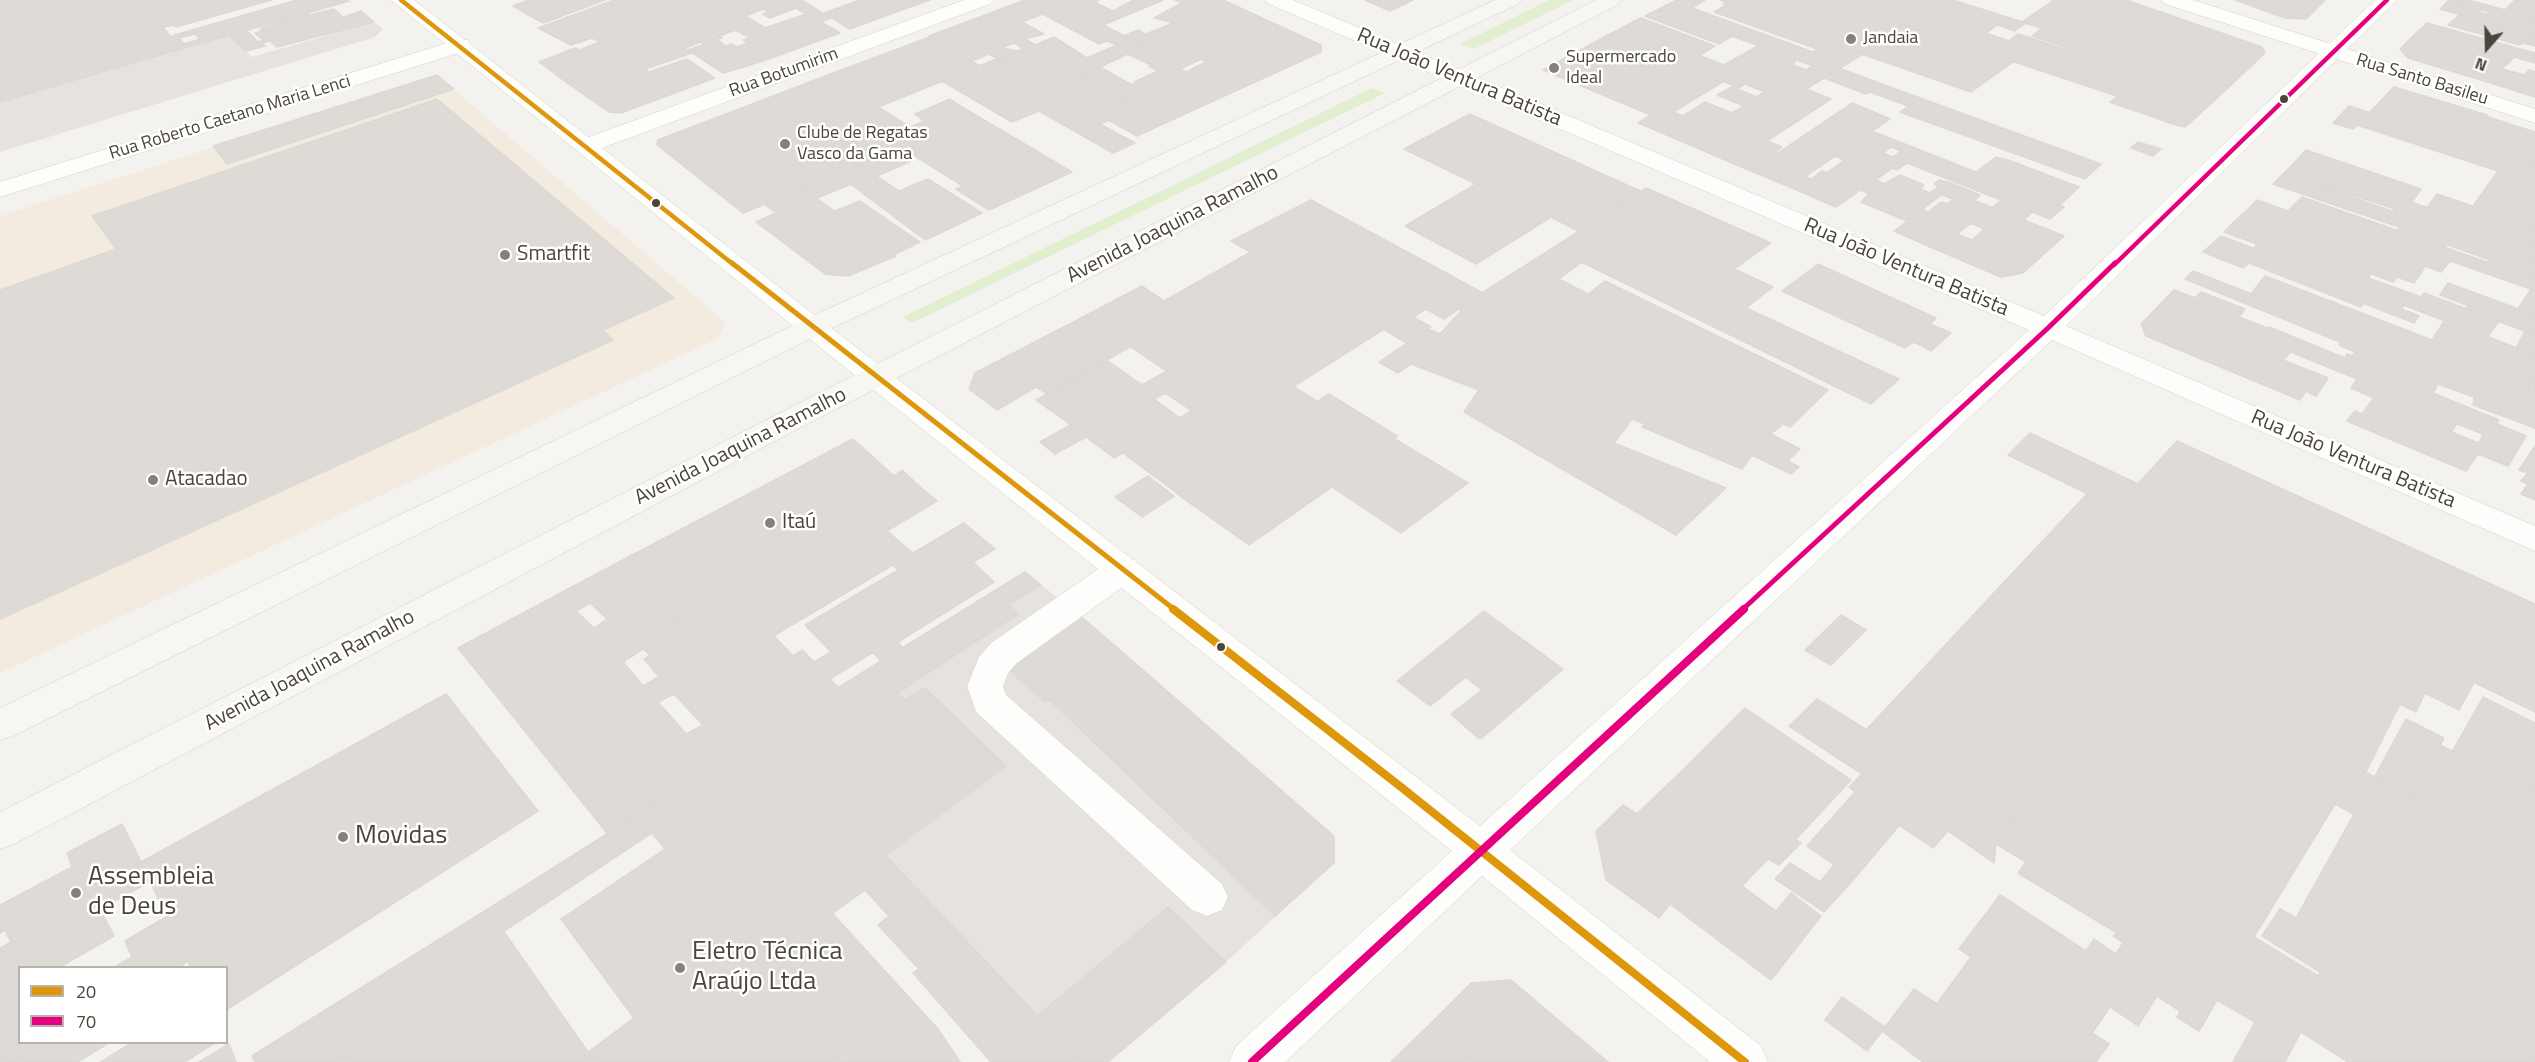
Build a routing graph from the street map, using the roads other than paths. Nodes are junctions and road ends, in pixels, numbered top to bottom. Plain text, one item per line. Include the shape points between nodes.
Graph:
1 (401, 0) edge
2 (982, 0) edge
3 (1276, 0) edge
4 (1511, 0) edge
5 (1612, 0) edge
6 (2172, 0) edge
7 (2387, 0) edge
8 (460, 45) junction
9 (2332, 52) junction
10 (1400, 54) junction
11 (1458, 79) junction
12 (2535, 116) edge
13 (586, 146) junction
14 (0, 190) edge
15 (812, 327) junction
16 (2048, 328) junction
17 (877, 376) junction
18 (2535, 539) edge
19 (1123, 569) junction
20 (0, 725) edge
21 (0, 832) edge
22 (1480, 850) junction
23 (1207, 897) dead end
24 (1252, 1062) edge
25 (1745, 1062) edge

1 - 8 street
2 - 13 street, Rua Botumirim
3 - 10 street, Rua João Ventura Batista
4 - 10 main road
5 - 11 main road, Avenida Joaquina Ramalho
6 - 9 street, Rua Santo Basileu
7 - 9 street
8 - 13 street
8 - 14 street, Rua Roberto Caetano Maria Lenci
9 - 12 street, Rua Santo Basileu
9 - 16 street
10 - 11 street, Rua João Ventura Batista
10 - 15 main road
11 - 16 street, Rua João Ventura Batista
11 - 17 main road, Avenida Joaquina Ramalho
13 - 15 street
15 - 17 street
15 - 20 main road
16 - 18 street, Rua João Ventura Batista
16 - 22 street
17 - 19 street
17 - 21 main road, Avenida Joaquina Ramalho
19 - 22 street
19 - 23 street via 1004,653 992,667 985,686 989,702
22 - 24 street
22 - 25 street

